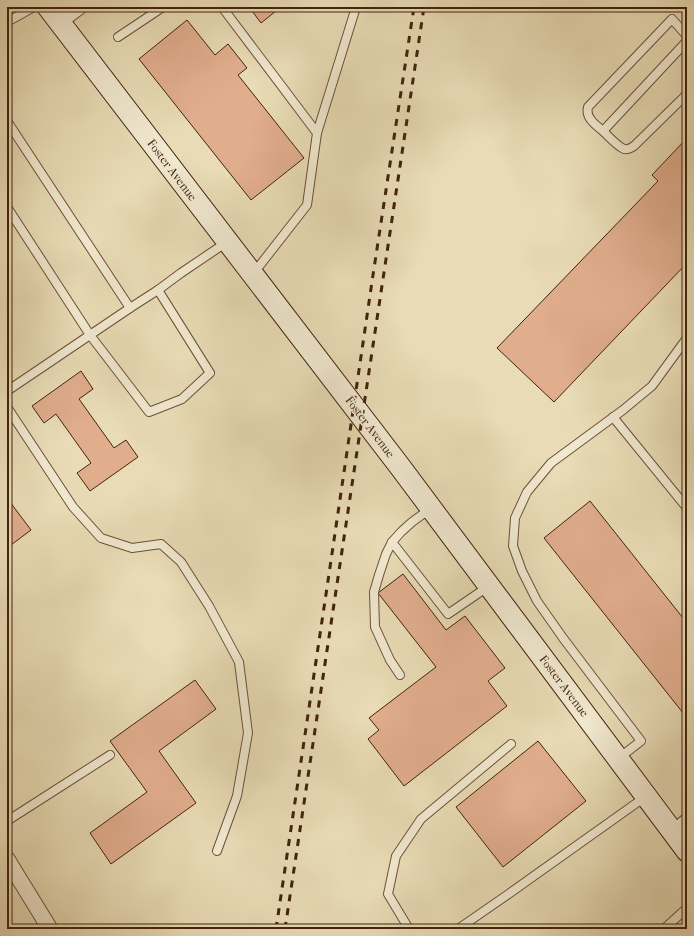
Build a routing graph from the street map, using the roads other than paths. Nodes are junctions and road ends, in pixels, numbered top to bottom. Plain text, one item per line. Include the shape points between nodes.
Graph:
1 (34, 7) edge
2 (79, 7) edge
3 (163, 7) edge
4 (222, 7) edge
5 (356, 7) edge
6 (53, 15) edge
7 (7, 22) edge
8 (687, 36) edge
9 (118, 37) dead end
10 (687, 41) edge
11 (687, 94) edge
12 (7, 121) edge
13 (603, 131) junction
14 (317, 133) junction
15 (7, 207) edge
16 (227, 242) junction
17 (252, 275) junction
18 (158, 290) junction
19 (130, 308) junction
20 (90, 335) junction
21 (687, 338) edge
22 (7, 391) edge
23 (7, 407) edge
24 (613, 417) junction
25 (431, 508) junction
26 (687, 508) edge
27 (392, 542) junction
28 (489, 586) junction
29 (400, 675) dead end
30 (511, 744) dead end
31 (110, 755) dead end
32 (618, 759) junction
33 (646, 796) junction
34 (687, 817) edge
35 (7, 820) edge
36 (671, 830) junction
37 (217, 851) dead end
38 (687, 851) edge
39 (7, 859) edge
40 (687, 908) edge
41 (50, 929) edge
42 (409, 929) edge
43 (458, 929) edge
44 (664, 929) edge

1 - 7 lane
2 - 6 street
3 - 9 lane
4 - 14 lane
5 - 14 lane
6 - 16 main road, Foster Avenue
8 - 13 lane via 672,19 588,107 589,118
10 - 13 lane
11 - 13 lane via 630,149 618,145
12 - 19 lane
14 - 17 lane via 307,205
15 - 20 lane
16 - 17 main road, Foster Avenue
16 - 18 lane
17 - 25 main road, Foster Avenue
18 - 19 lane
18 - 20 lane via 210,373 182,399 149,412
19 - 20 lane
20 - 22 lane
21 - 24 lane via 652,386
23 - 37 lane via 73,507 101,538 132,548 161,544 181,562 209,606 238,662 248,733 237,796
24 - 26 lane
24 - 32 lane via 551,463 527,492 515,518 513,546 537,601 641,741
25 - 27 lane
25 - 28 main road, Foster Avenue
27 - 28 lane via 448,614
27 - 29 lane via 374,592 375,627
28 - 32 main road, Foster Avenue
30 - 42 lane via 421,819 396,856 388,894
31 - 35 lane
32 - 33 main road, Foster Avenue
33 - 36 main road, Foster Avenue
33 - 43 lane
34 - 36 lane
36 - 38 main road, Foster Avenue
39 - 41 street
40 - 44 lane

